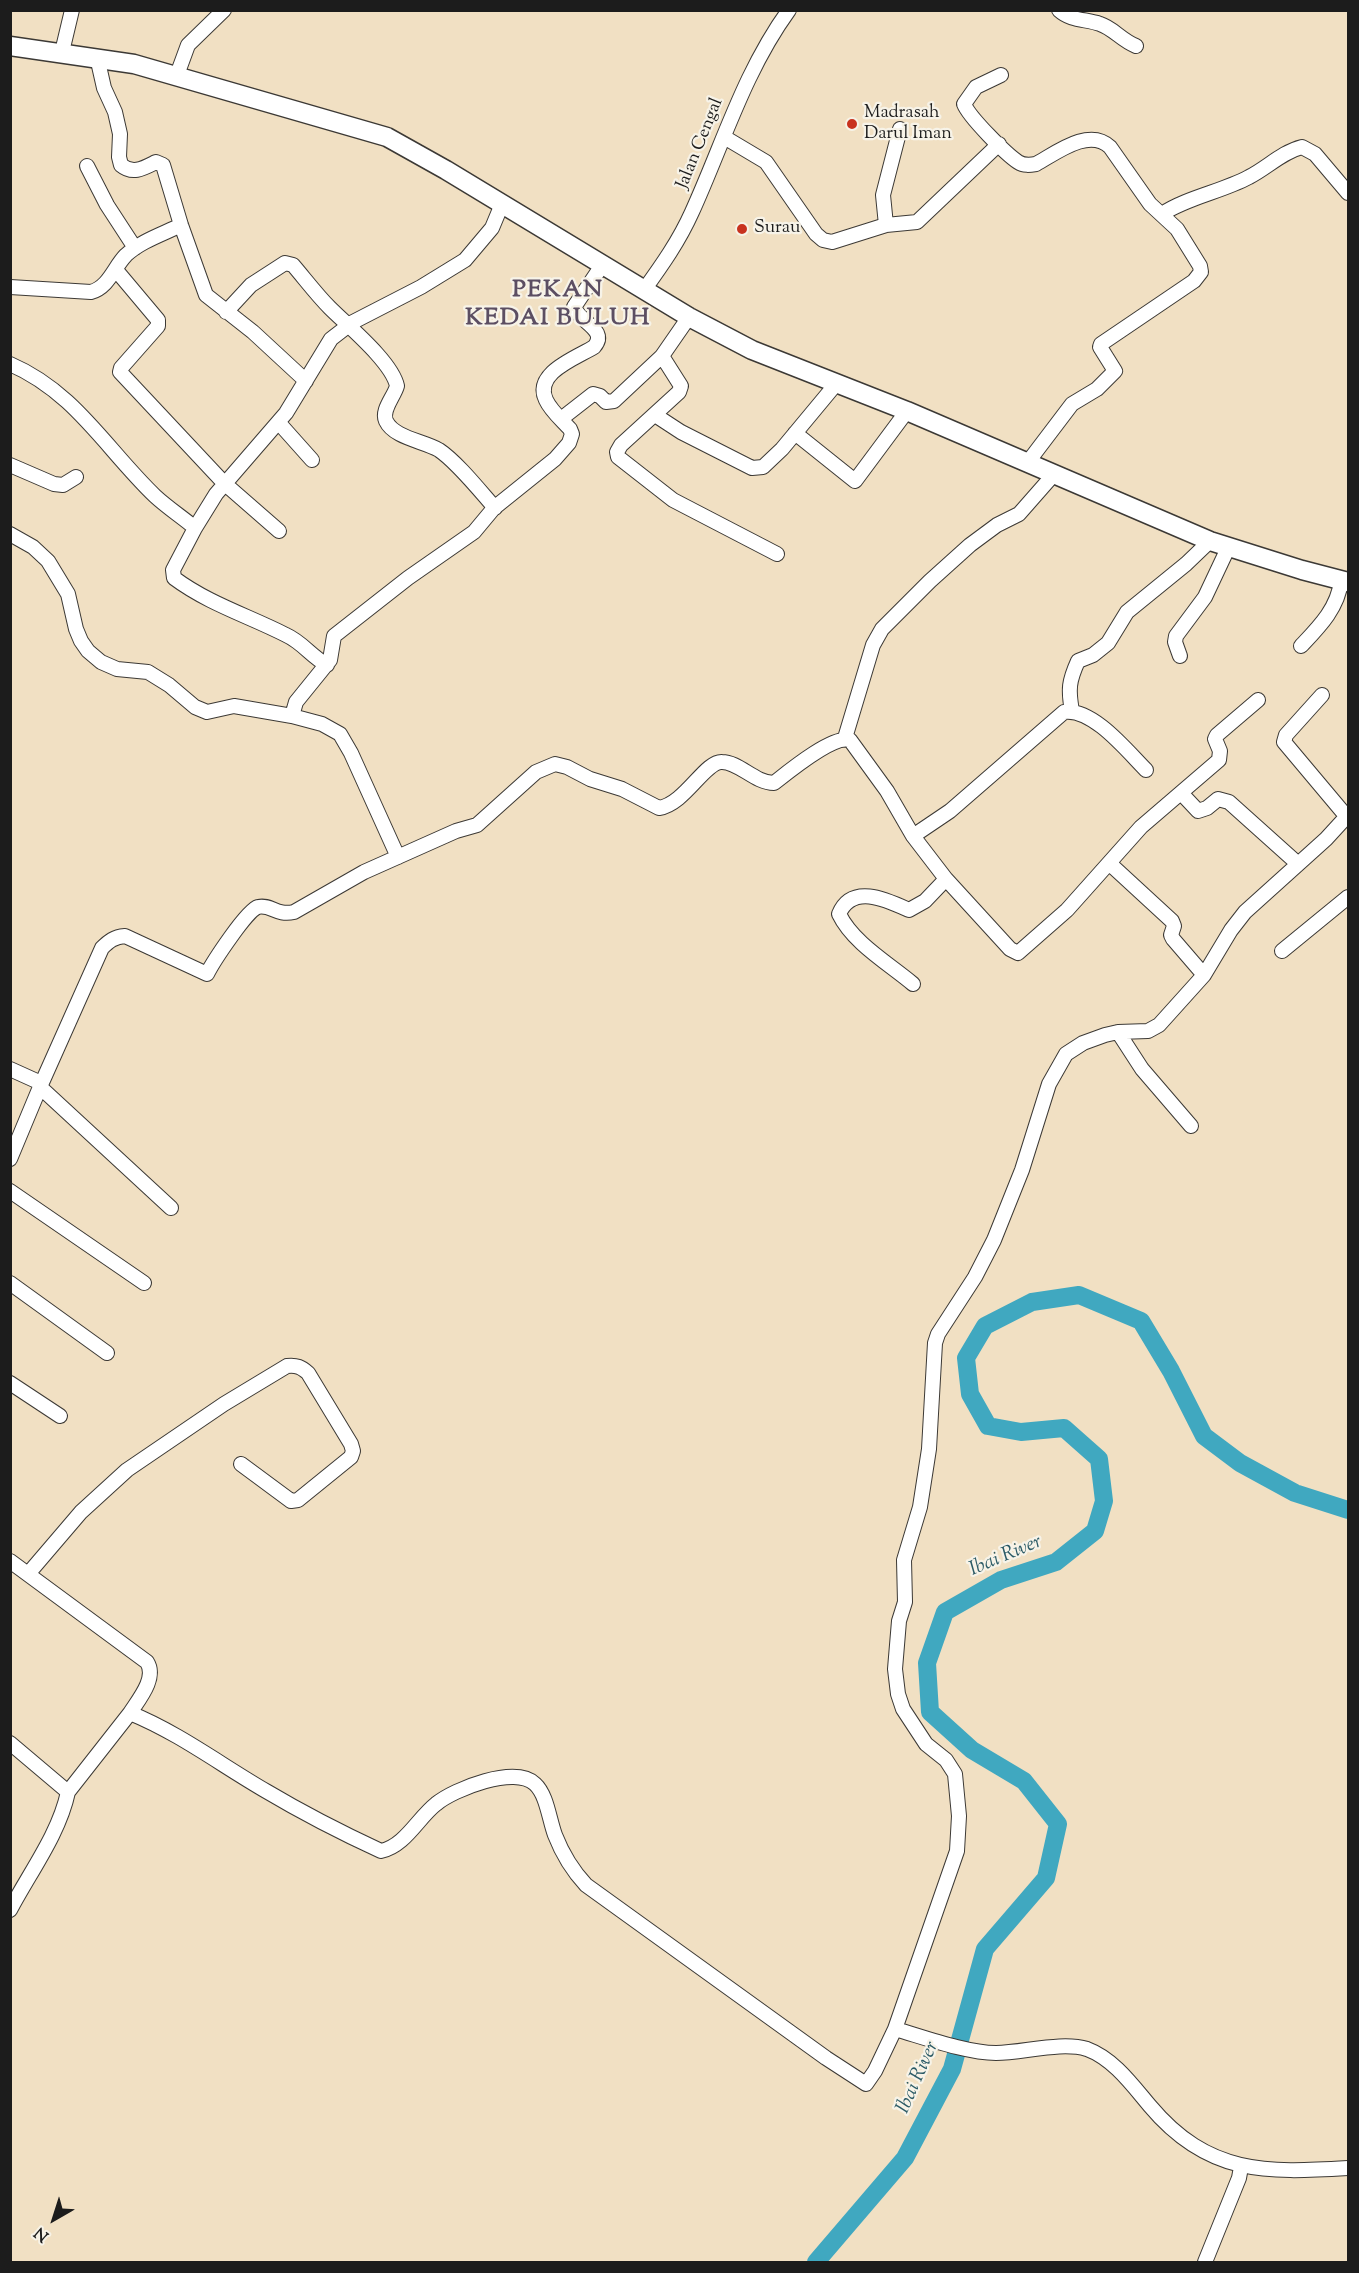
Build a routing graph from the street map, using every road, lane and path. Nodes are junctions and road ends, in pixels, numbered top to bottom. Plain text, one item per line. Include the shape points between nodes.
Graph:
1 (72, 10) edge
2 (224, 10) edge
3 (789, 10) edge
4 (1059, 10) edge
5 (10, 46) edge
6 (1136, 46) dead end
7 (62, 52) junction
8 (97, 57) junction
9 (177, 75) junction
10 (1001, 75) dead end
11 (900, 129) dead end
12 (724, 136) junction
13 (999, 144) junction
14 (87, 166) dead end
15 (1348, 193) edge
16 (502, 204) junction
17 (1162, 214) junction
18 (181, 225) junction
19 (885, 225) junction
20 (135, 248) junction
21 (603, 264) junction
22 (116, 270) junction
23 (10, 287) edge
24 (644, 290) junction
25 (226, 312) junction
26 (689, 318) junction
27 (349, 324) junction
28 (662, 356) junction
29 (10, 364) edge
30 (306, 381) junction
31 (836, 384) junction
32 (907, 411) junction
33 (655, 415) junction
34 (561, 419) junction
35 (279, 423) junction
36 (795, 433) junction
37 (312, 460) dead end
38 (1028, 462) junction
39 (10, 465) edge
40 (1055, 473) junction
41 (76, 477) dead end
42 (224, 483) junction
43 (495, 508) junction
44 (195, 528) junction
45 (279, 531) dead end
46 (10, 534) edge
47 (1210, 541) junction
48 (1229, 546) junction
49 (777, 554) dead end
50 (1345, 581) edge
51 (1301, 646) dead end
52 (1180, 656) dead end
53 (327, 665) junction
54 (1322, 695) dead end
55 (1258, 700) dead end
56 (1072, 711) junction
57 (292, 716) junction
58 (845, 738) junction
59 (1146, 770) dead end
60 (1182, 794) junction
61 (1348, 816) edge
62 (913, 836) junction
63 (398, 857) junction
64 (1109, 863) junction
65 (1297, 863) junction
66 (946, 879) junction
67 (1348, 897) edge
68 (1282, 951) dead end
69 (1204, 975) junction
70 (913, 984) dead end
71 (1118, 1032) junction
72 (10, 1069) edge
73 (40, 1085) junction
74 (1191, 1126) dead end
75 (10, 1159) edge
76 (10, 1191) edge
77 (171, 1208) dead end
78 (10, 1283) edge
79 (144, 1283) dead end
80 (107, 1353) dead end
81 (10, 1383) edge
82 (60, 1416) dead end
83 (241, 1464) dead end
84 (10, 1561) edge
85 (28, 1574) junction
86 (130, 1713) junction
87 (10, 1743) edge
88 (68, 1792) junction
89 (10, 1910) edge
90 (895, 2029) junction
91 (1241, 2167) junction
92 (1348, 2169) edge
93 (1205, 2262) edge

1 - 7 street
2 - 9 street via 188,45
3 - 12 street, Jalan Cengal via 746,82
4 - 6 street via 1069,17 1104,25
5 - 7 main road
7 - 8 main road
8 - 9 main road
8 - 18 street via 115,112 122,165 133,171 156,162 163,165
9 - 16 main road via 387,137
10 - 13 street via 976,87 963,104
11 - 19 street via 883,195
12 - 19 street via 766,162 823,240 832,242
12 - 24 street, Jalan Cengal via 692,213
13 - 17 street via 1018,162 1029,166 1077,142 1099,139 1110,147 1150,204
13 - 19 street via 917,222
14 - 20 street
15 - 17 street via 1315,154 1302,147 1241,181
16 - 21 main road
16 - 27 street via 492,228 465,260
17 - 38 street via 1185,240 1201,272 1194,281 1101,344 1115,371 1097,389 1072,404
18 - 20 street
18 - 25 street via 206,296
20 - 22 street
21 - 24 main road
21 - 34 street via 574,307 578,316 597,332 598,342 555,370 544,382 547,402
22 - 23 street via 91,292
22 - 42 street via 158,320 158,326 120,372
24 - 26 main road
25 - 27 street via 251,285 289,263
25 - 30 street
26 - 28 street
26 - 31 main road via 752,350
27 - 30 street via 332,339
27 - 43 street via 396,380 395,392 385,410 387,424 443,453
28 - 33 street via 681,386
28 - 34 street via 614,402 593,394
29 - 44 street via 71,403 157,497
30 - 35 street
31 - 32 main road
31 - 36 street
32 - 36 street via 855,481
32 - 38 main road
33 - 36 street via 753,468 763,467
33 - 49 street via 621,445 618,457 673,500
34 - 43 street via 572,434 569,442 555,459
35 - 37 street
35 - 42 street
38 - 40 main road
39 - 41 street via 54,484
40 - 47 main road
40 - 58 street via 1019,514 970,545 882,629 873,645
42 - 44 street
42 - 45 street
43 - 53 street via 469,536 334,636
44 - 53 street via 173,570 174,578 199,595 288,636
46 - 57 street via 48,561 68,594 81,641 101,662 117,669 148,672 207,712 234,706
47 - 48 main road
47 - 56 street via 1127,612 1108,643 1078,661 1070,679
48 - 50 main road
48 - 52 street via 1205,597 1176,636
50 - 51 street via 1334,605
53 - 57 street via 296,702
54 - 61 street via 1284,742
55 - 60 street via 1217,735 1219,760
56 - 59 street via 1082,713 1107,731
56 - 62 street via 1064,712 950,811
57 - 63 street via 333,729 345,741
58 - 62 street via 861,753
58 - 63 street via 774,783 724,762 714,764 675,803 659,808 622,789 555,764 536,772 477,825
60 - 64 street via 1141,828
60 - 65 street via 1198,811 1218,799 1229,802
61 - 65 street
62 - 66 street
63 - 73 street via 294,912 254,909 207,974 125,936 109,941 102,948
64 - 66 street via 1067,910 1018,953
64 - 69 street via 1172,921 1173,939
65 - 69 street via 1245,912
66 - 70 street via 909,910 865,896 849,900 838,914 857,938
67 - 68 street
69 - 71 street via 1154,1029
71 - 74 street via 1142,1069
71 - 90 street via 1093,1039 1066,1054 1049,1084 1022,1170 994,1240 935,1343 929,1449 920,1507 904,1560 905,1602 895,1644 895,1669 899,1701 926,1744 946,1760 955,1774 957,1851
72 - 73 street
73 - 75 street
73 - 77 street
76 - 79 street
78 - 80 street
81 - 82 street
83 - 85 street via 291,1501 298,1500 351,1456 351,1444 302,1368 287,1366 127,1470 81,1512
84 - 85 street
85 - 86 street via 147,1662 150,1676
86 - 88 street
86 - 90 street via 381,1851 394,1846 446,1797 489,1780 530,1780 541,1793 565,1857 586,1885 848,2073 866,2084
87 - 88 street
88 - 89 street via 49,1842
90 - 91 street via 994,2053 1086,2049 1111,2063 1177,2134
91 - 92 street
91 - 93 street

